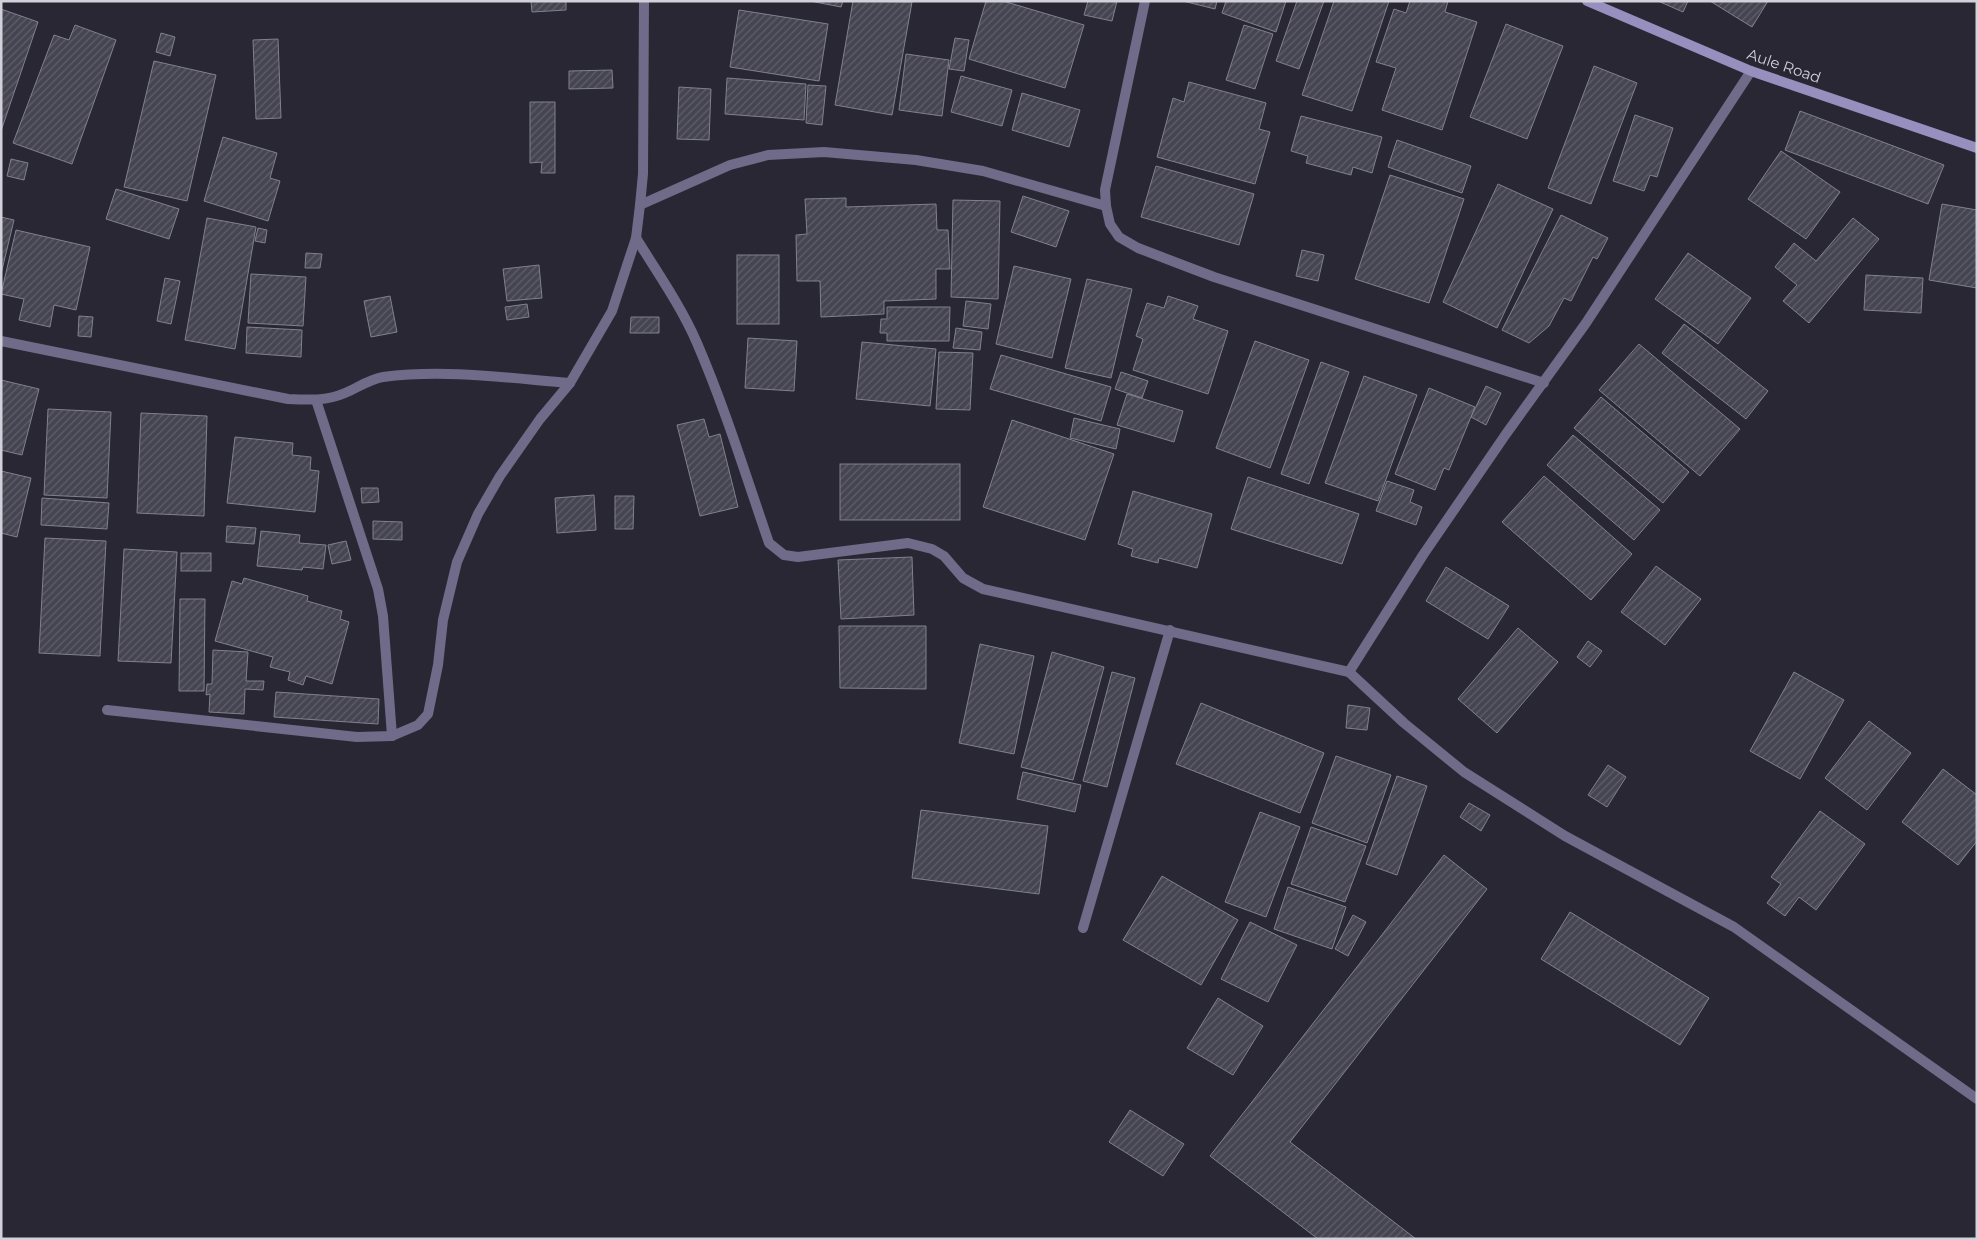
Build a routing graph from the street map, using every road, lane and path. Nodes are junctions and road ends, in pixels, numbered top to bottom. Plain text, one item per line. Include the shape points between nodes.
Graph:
1 (644, 1) edge
2 (1145, 1) edge
3 (1587, 1) edge
4 (1751, 71) junction
5 (1977, 148) edge
6 (640, 205) junction
7 (1106, 206) junction
8 (636, 238) junction
9 (1, 341) edge
10 (570, 383) junction
11 (1544, 383) junction
12 (316, 400) junction
13 (1170, 630) junction
14 (1349, 672) junction
15 (107, 710) dead end
16 (392, 736) junction
17 (1083, 928) dead end
18 (1977, 1099) edge

1 - 6 street via 644,174
2 - 7 street via 1105,190
3 - 4 street, Aule Road
4 - 5 street, Aule Road
4 - 11 street
6 - 7 street via 730,165 768,155 824,152 916,160 983,171
6 - 8 street
7 - 11 street via 1110,224 1119,236 1162,258 1214,278
8 - 10 street via 612,311
8 - 13 street via 697,341 769,543 784,556 908,544 932,548 944,556 963,578 983,589
9 - 12 street via 288,399
10 - 12 street via 417,373 380,377 342,394
10 - 16 street via 540,419 478,514 457,562 443,620 428,714 418,725
11 - 14 street via 1423,555
12 - 16 street via 378,589
13 - 14 street
13 - 17 street
14 - 18 street via 1464,772 1565,836 1734,927
15 - 16 street via 357,737

